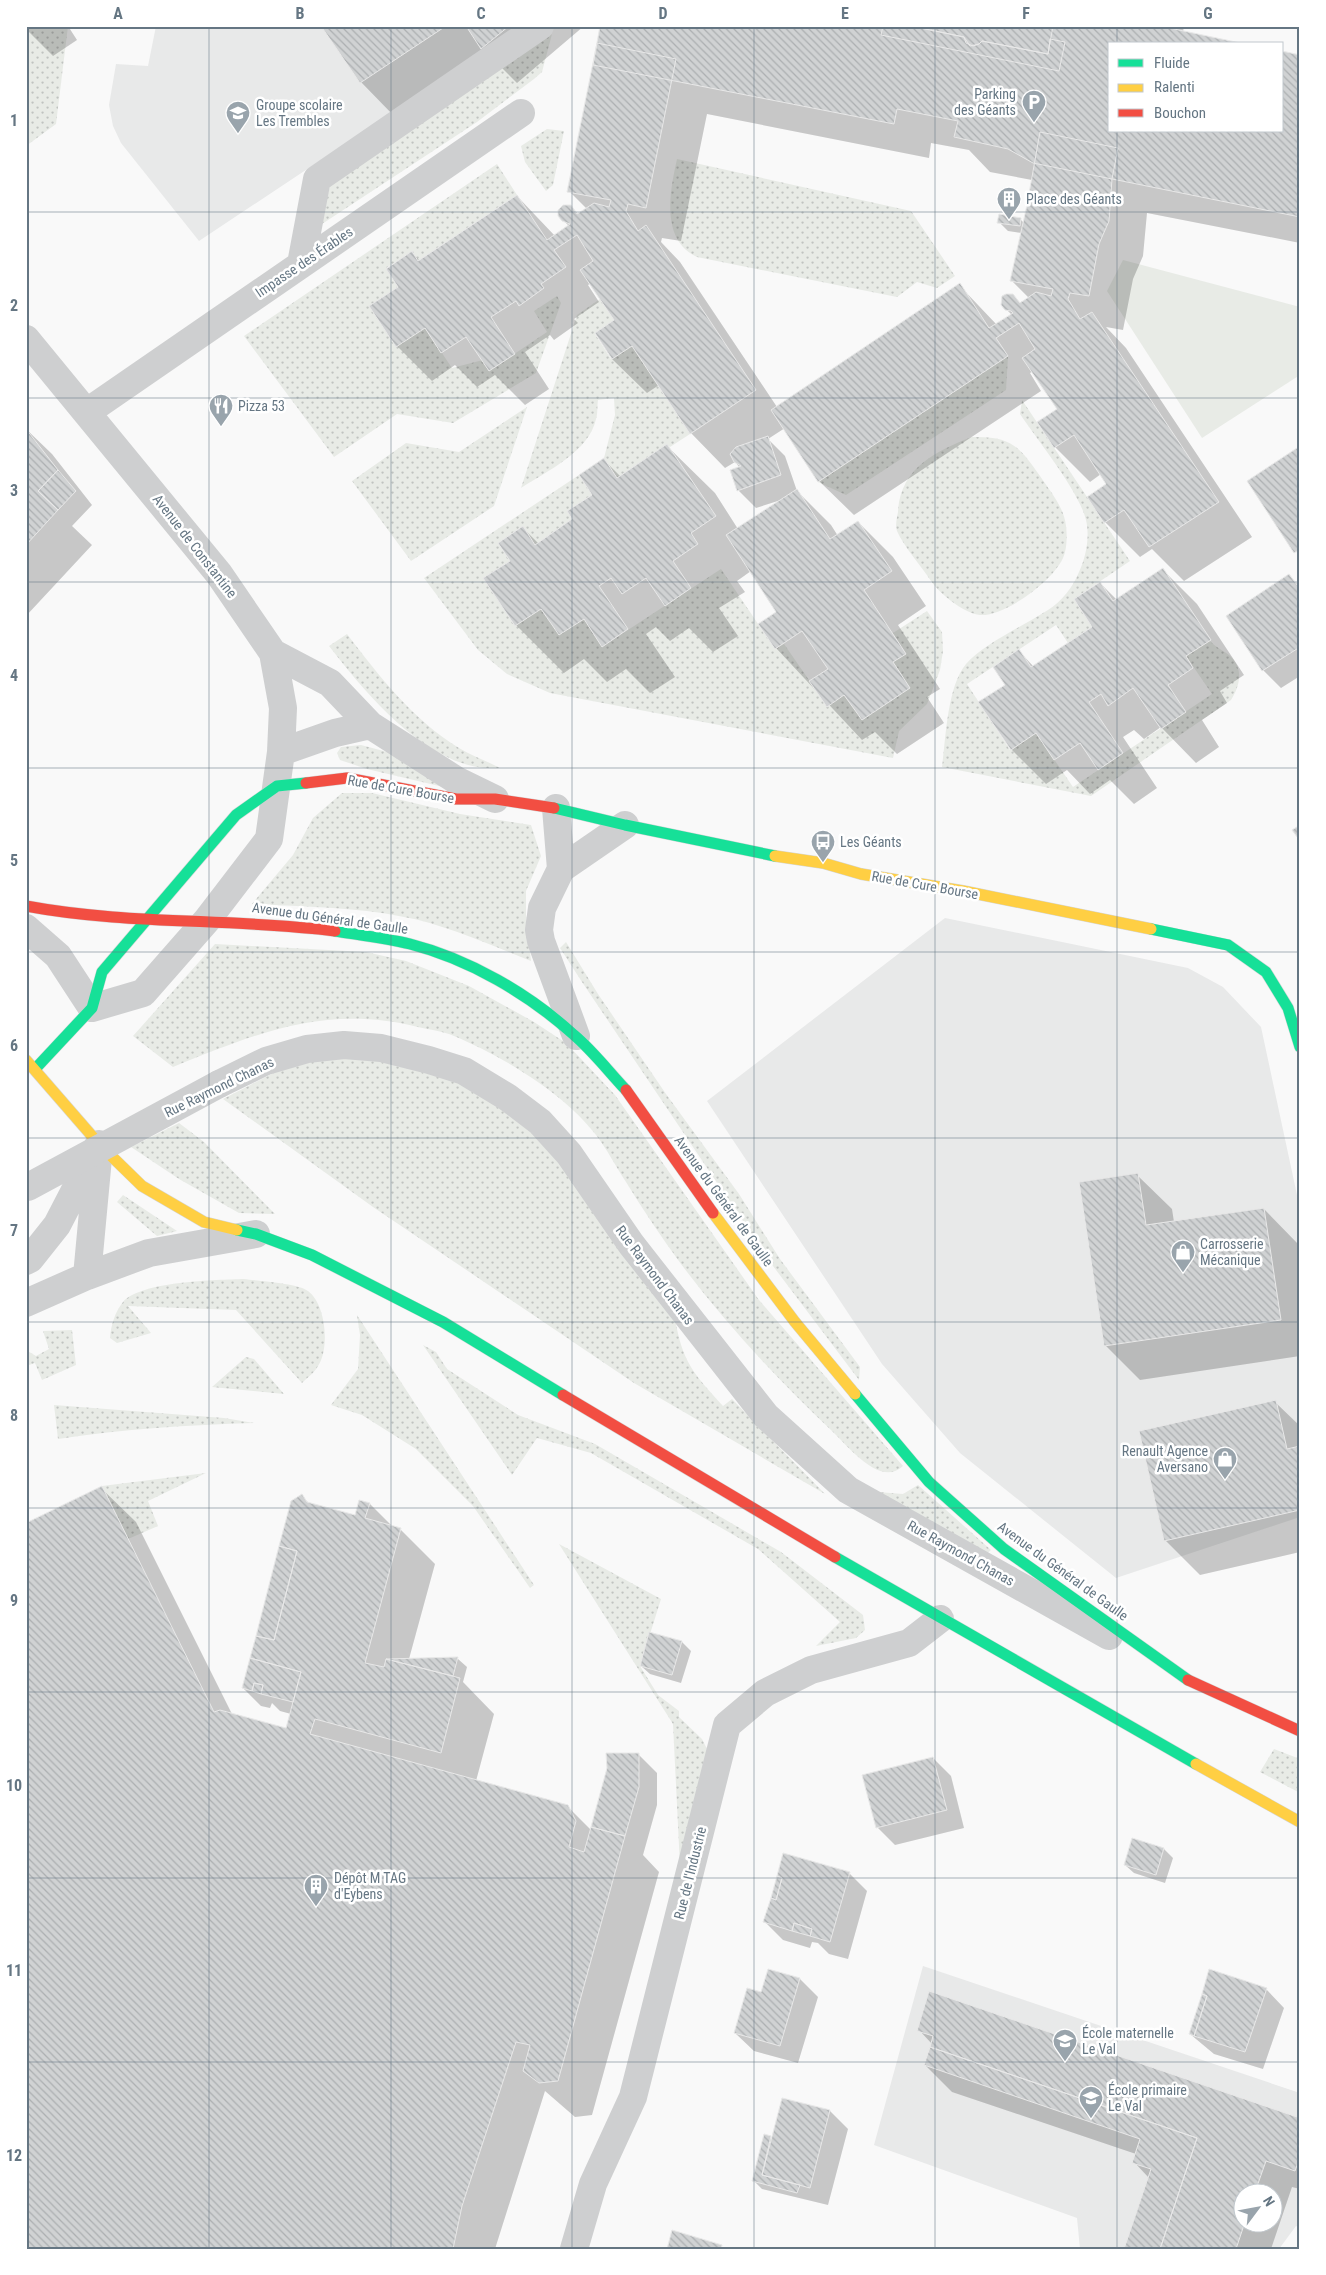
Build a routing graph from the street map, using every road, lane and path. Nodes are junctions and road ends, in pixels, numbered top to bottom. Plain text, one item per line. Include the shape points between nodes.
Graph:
1 (540, 26) edge
2 (521, 113) dead end
3 (302, 264) junction
4 (26, 338) edge
5 (86, 412) junction
6 (273, 653) junction
7 (370, 725) junction
8 (281, 752) junction
9 (277, 786) junction
10 (495, 799) junction
11 (556, 808) junction
12 (625, 825) junction
13 (561, 869) junction
14 (26, 906) edge
15 (150, 916) junction
16 (207, 920) junction
17 (26, 928) edge
18 (92, 1008) junction
19 (576, 1036) junction
20 (1300, 1047) edge
21 (26, 1060) edge
22 (36, 1068) junction
23 (99, 1144) junction
24 (27, 1188) edge
25 (256, 1234) junction
26 (26, 1261) edge
27 (87, 1276) junction
28 (26, 1303) edge
29 (940, 1619) junction
30 (1184, 1678) junction
31 (1300, 1731) edge
32 (1300, 1822) edge
33 (574, 2249) edge

1 - 3 street via 317,179
2 - 3 street, Impasse des Érables
3 - 5 street, Impasse des Érables
4 - 5 street, Avenue de Constantine
5 - 6 street, Avenue de Constantine via 219,574
6 - 7 street, Rue de Cure Bourse via 330,683
6 - 8 street, Avenue de Constantine via 283,708
7 - 8 street via 335,733
7 - 10 street, Rue de Cure Bourse via 456,780
8 - 9 street, Avenue de Constantine
9 - 10 main road, Rue de Cure Bourse via 347,778 456,799
9 - 15 main road via 236,815
9 - 16 street, Avenue de Constantine via 269,839
10 - 11 main road, Rue de Cure Bourse
11 - 12 main road, Rue de Cure Bourse
11 - 13 street
12 - 13 street
12 - 20 main road, Rue de Cure Bourse via 1228,945 1266,972 1279,990
13 - 19 street via 542,908 539,930 548,964
14 - 15 main road, Avenue du Général de Gaulle via 64,912
15 - 16 main road, Avenue du Général de Gaulle
15 - 18 main road via 102,972
16 - 18 street, Avenue de Constantine via 143,993
16 - 19 main road, Avenue du Général de Gaulle via 280,924 410,944 448,956 504,984
17 - 18 street via 58,956
18 - 22 main road
19 - 30 main road, Avenue du Général de Gaulle via 631,1095 729,1236 789,1314 929,1482 1004,1549
21 - 22 main road
22 - 23 main road
23 - 25 main road via 142,1186 204,1222
23 - 26 street via 57,1225
23 - 27 street
24 - 30 street, Rue Raymond Chanas, bridge via 219,1084 266,1061 307,1049 344,1045 381,1048 464,1071 507,1096 540,1122 569,1154 631,1244 766,1416 848,1490
25 - 27 street via 149,1253
25 - 29 main road via 326,1262 444,1322
27 - 28 street
29 - 32 main road
29 - 33 street, Rue de l'Industrie via 909,1643 811,1670 765,1693 727,1725 633,2097 593,2184
30 - 31 main road, Avenue du Général de Gaulle

